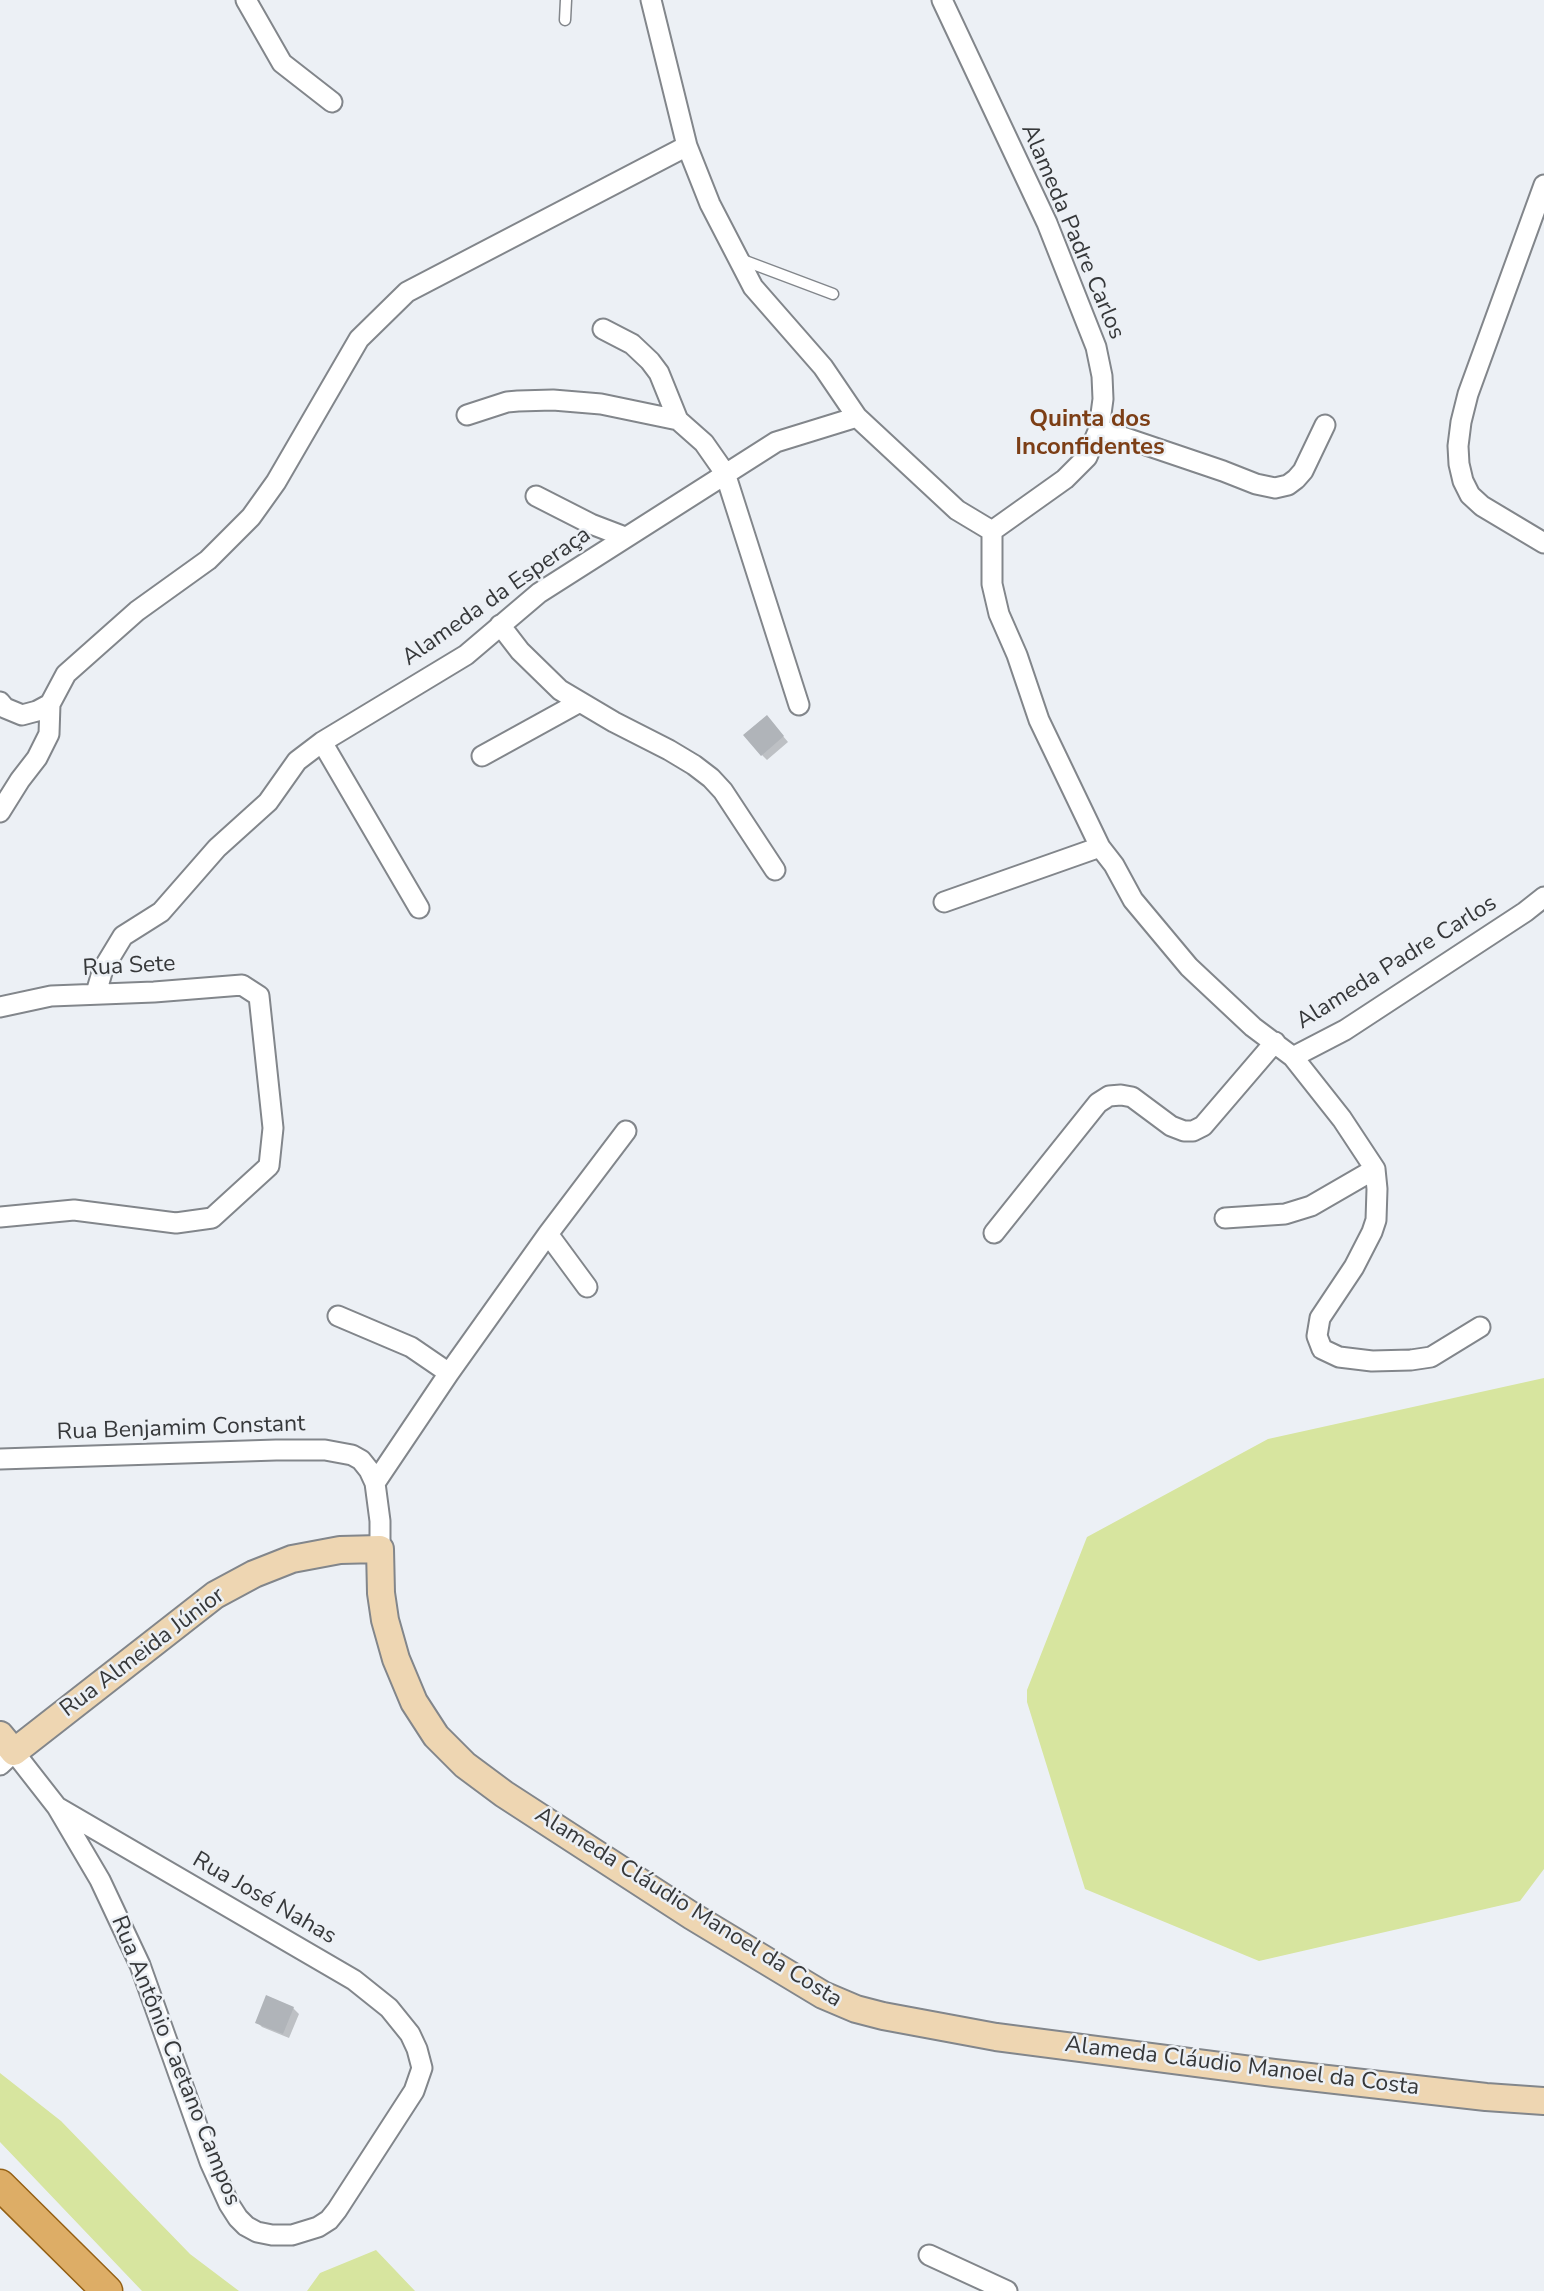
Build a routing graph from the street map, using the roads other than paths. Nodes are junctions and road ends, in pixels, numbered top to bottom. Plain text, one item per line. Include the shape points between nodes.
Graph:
1 (246, 0) edge
2 (566, 0) edge
3 (651, 0) edge
4 (942, 0) edge
5 (565, 20) dead end
6 (332, 102) dead end
7 (687, 146) junction
8 (1544, 185) edge
9 (736, 257) junction
10 (833, 294) dead end
11 (603, 329) dead end
12 (467, 415) dead end
13 (857, 416) junction
14 (678, 421) junction
15 (1325, 425) dead end
16 (1099, 429) junction
17 (725, 473) junction
18 (536, 496) dead end
19 (992, 531) junction
20 (625, 537) junction
21 (1544, 543) edge
22 (499, 625) junction
23 (0, 702) edge
24 (580, 702) junction
25 (50, 704) junction
26 (799, 705) dead end
27 (322, 742) junction
28 (482, 756) dead end
29 (0, 812) edge
30 (1100, 847) junction
31 (775, 870) dead end
32 (1544, 897) edge
33 (944, 902) dead end
34 (419, 908) dead end
35 (96, 993) junction
36 (0, 1007) edge
37 (1275, 1042) junction
38 (1293, 1057) junction
39 (626, 1131) dead end
40 (1375, 1169) junction
41 (0, 1217) edge
42 (1226, 1218) dead end
43 (994, 1233) dead end
44 (548, 1234) junction
45 (587, 1287) dead end
46 (338, 1316) dead end
47 (1480, 1327) dead end
48 (449, 1373) junction
49 (0, 1459) edge
50 (361, 1461) joint
51 (375, 1483) junction
52 (380, 1549) junction
53 (5, 1751) edge
54 (57, 1807) junction
55 (421, 2059) joint
56 (1544, 2101) edge
57 (0, 2185) edge
58 (929, 2255) dead end
59 (107, 2291) edge
60 (1007, 2291) edge

1 - 6 street via 282,63
2 - 5 lane
3 - 7 street
4 - 16 street, Alameda Padre Carlos via 1047,223 1096,348 1103,399
7 - 9 street
7 - 25 street via 407,292 359,339 251,517 208,560 136,611 66,674
8 - 21 street via 1468,394 1458,446 1470,495
9 - 10 lane
9 - 13 street via 753,287 823,367
11 - 14 street via 632,344 650,361
12 - 14 street via 507,402 552,400 601,404
13 - 17 street, Alameda da Esperaça via 776,442
13 - 19 street via 957,510
14 - 17 street via 704,443
15 - 16 street via 1303,471 1288,485 1275,488
16 - 19 street, Alameda Padre Carlos via 1087,457 1075,470
17 - 20 street, Alameda da Esperaça
17 - 26 street
18 - 20 street
19 - 30 street, Alameda Padre Carlos via 992,584 999,614 1039,720
20 - 22 street, Alameda da Esperaça
22 - 24 street via 560,690
22 - 27 street, Alameda da Esperaça via 466,655
23 - 25 street via 22,715
24 - 28 street
24 - 31 street via 711,778
25 - 29 street via 49,734
27 - 34 street
27 - 35 street, Alameda da Esperaça via 297,761 268,802 217,848 161,912 123,936 103,969
30 - 33 street
30 - 37 street, Alameda Padre Carlos via 1133,900 1189,967 1252,1027
32 - 38 street, Alameda Padre Carlos via 1345,1030
35 - 36 street, Rua Sete via 51,996
35 - 41 street, Rua Sete via 242,985 259,996 273,1128 269,1166 212,1218 176,1223 74,1210
37 - 38 street, Alameda Padre Carlos
37 - 43 street via 1203,1126 1193,1131 1171,1126 1132,1097 1109,1096 1098,1103
38 - 40 street
39 - 44 street
40 - 42 street via 1311,1206 1285,1214
40 - 47 street via 1376,1220 1354,1267 1320,1318 1317,1336 1322,1349 1339,1357 1411,1360 1431,1357
44 - 45 street
44 - 48 street
46 - 48 street via 411,1348
48 - 51 street
49 - 50 street, Rua Benjamim Constant via 325,1450
50 - 51 street, Alameda Cláudio Manoel da Costa
51 - 52 street, Alameda Cláudio Manoel da Costa
52 - 53 street, Rua Almeida Júnior via 292,1559 244,1579 215,1595
52 - 56 street, Alameda Cláudio Manoel da Costa via 381,1593 396,1659 414,1702 436,1736 504,1794 823,1995 883,2016 996,2037 1274,2073
53 - 54 street, Rua Antônio Caetano Campos
54 - 55 street, Rua José Nahas via 354,1980 401,2021
54 - 55 street, Rua Antônio Caetano Campos via 121,1923 210,2162 229,2204 246,2227 264,2234 292,2235 329,2220 414,2091
57 - 59 main road
58 - 60 street

